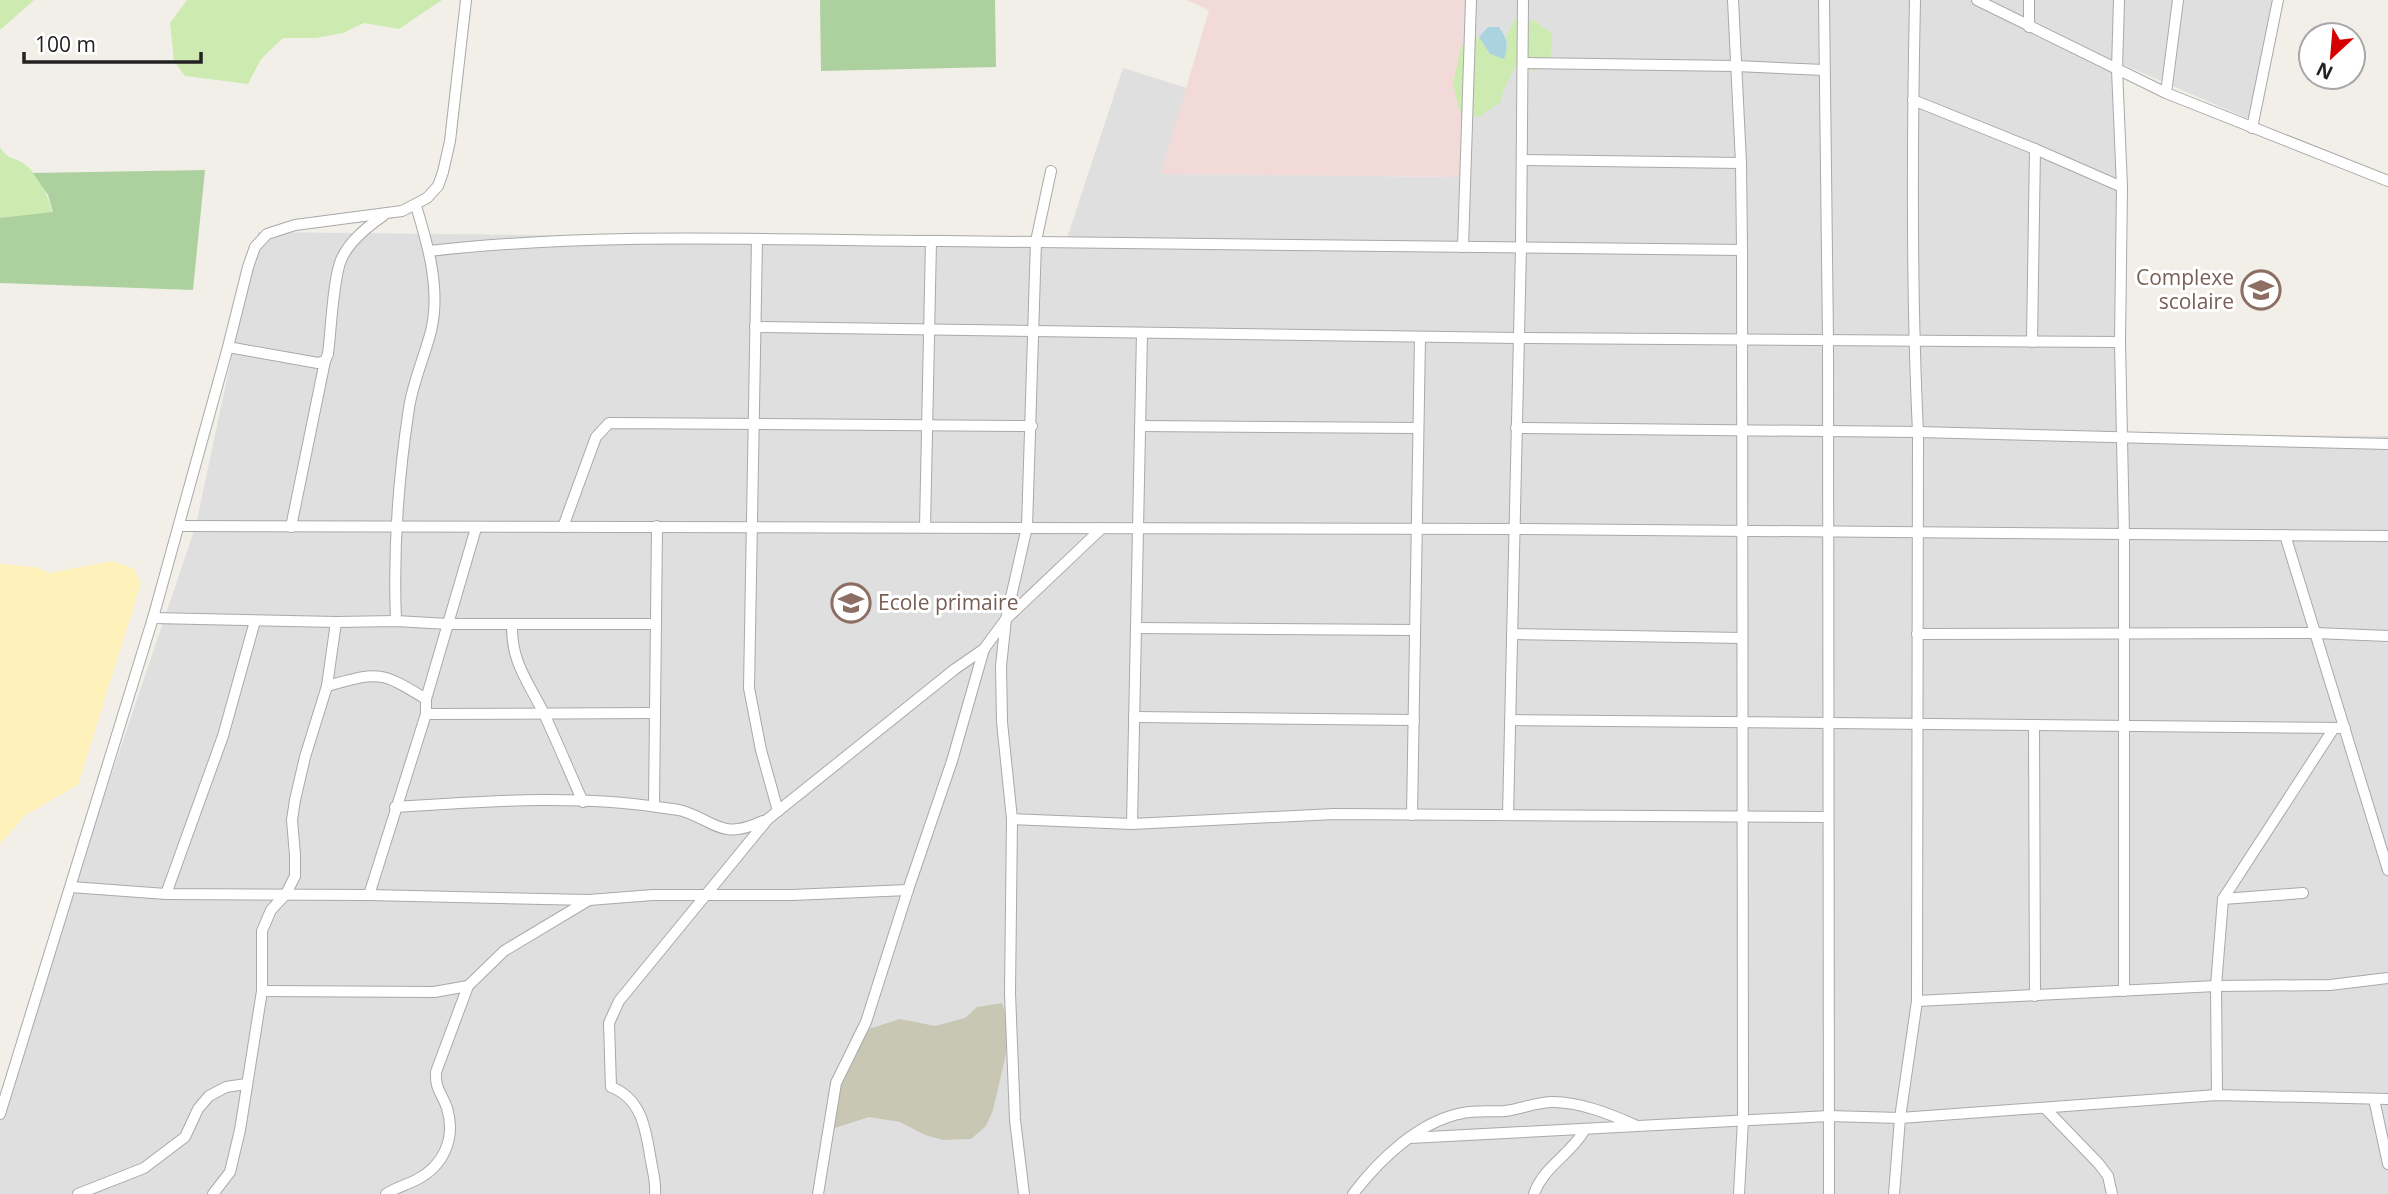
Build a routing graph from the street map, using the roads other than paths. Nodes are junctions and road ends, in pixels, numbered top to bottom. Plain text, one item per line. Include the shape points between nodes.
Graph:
1 (466, 0) edge
2 (1471, 0) edge
3 (1524, 0) edge
4 (1733, 0) edge
5 (1824, 0) edge
6 (1915, 0) edge
7 (1977, 0) edge
8 (2029, 0) edge
9 (2119, 0) edge
10 (2178, 0) edge
11 (2278, 0) edge
12 (2029, 27) junction
13 (1524, 63) junction
14 (1736, 66) junction
15 (2117, 69) junction
16 (1824, 70) junction
17 (2165, 93) junction
18 (1913, 100) junction
19 (2252, 128) junction
20 (2035, 149) junction
21 (1522, 160) junction
22 (1741, 163) junction
23 (1051, 171) dead end
24 (2388, 181) edge
25 (2122, 187) junction
26 (416, 206) junction
27 (385, 214) junction
28 (757, 239) junction
29 (931, 241) junction
30 (1036, 241) junction
31 (1463, 247) junction
32 (1521, 248) junction
33 (1742, 250) junction
34 (429, 251) junction
35 (755, 327) junction
36 (929, 330) junction
37 (1034, 331) junction
38 (1142, 333) junction
39 (1420, 337) junction
40 (1518, 338) junction
41 (1741, 340) junction
42 (1828, 340) junction
43 (1913, 342) junction
44 (2032, 342) junction
45 (2120, 342) junction
46 (228, 347) junction
47 (325, 361) junction
48 (754, 424) junction
49 (926, 426) junction
50 (1032, 426) junction
51 (1140, 426) junction
52 (1418, 428) junction
53 (1517, 428) junction
54 (1742, 430) junction
55 (1828, 431) junction
56 (1917, 432) junction
57 (2121, 438) junction
58 (2388, 444) edge
59 (180, 526) junction
60 (656, 526) junction
61 (752, 526) junction
62 (291, 527) junction
63 (563, 527) junction
64 (925, 527) junction
65 (1027, 527) junction
66 (1138, 527) junction
67 (395, 528) junction
68 (476, 528) junction
69 (1102, 528) junction
70 (1417, 528) junction
71 (1514, 529) junction
72 (1742, 531) junction
73 (1828, 531) junction
74 (1917, 532) junction
75 (2124, 534) junction
76 (2285, 535) junction
77 (2388, 536) edge
78 (153, 618) junction
79 (1006, 619) junction
80 (255, 621) junction
81 (396, 621) junction
82 (336, 622) junction
83 (448, 624) junction
84 (512, 624) junction
85 (656, 624) junction
86 (1136, 628) junction
87 (1415, 630) junction
88 (2124, 633) junction
89 (2315, 633) junction
90 (1512, 634) junction
91 (1917, 634) junction
92 (2388, 636) edge
93 (1742, 638) junction
94 (984, 649) junction
95 (327, 686) junction
96 (426, 699) junction
97 (655, 713) junction
98 (426, 714) junction
99 (544, 714) junction
100 (1134, 717) junction
101 (1414, 720) junction
102 (1510, 720) junction
103 (1742, 723) junction
104 (1828, 724) junction
105 (1917, 724) junction
106 (2034, 725) junction
107 (2124, 726) junction
108 (2339, 728) junction
109 (583, 802) junction
110 (654, 806) junction
111 (395, 807) junction
112 (773, 815) junction
113 (1412, 815) junction
114 (1508, 815) junction
115 (1742, 816) junction
116 (1828, 817) junction
117 (1012, 819) junction
118 (1132, 824) junction
119 (2388, 870) edge
120 (71, 887) junction
121 (908, 890) junction
122 (2303, 893) dead end
123 (166, 894) junction
124 (286, 894) junction
125 (369, 895) junction
126 (707, 895) junction
127 (2222, 898) junction
128 (589, 900) junction
129 (2388, 978) edge
130 (468, 986) junction
131 (2216, 986) junction
132 (261, 990) junction
133 (2124, 991) junction
134 (2035, 996) junction
135 (1917, 1002) junction
136 (246, 1084) junction
137 (2217, 1095) junction
138 (2374, 1099) junction
139 (2388, 1099) edge
140 (2045, 1108) junction
141 (0, 1114) edge
142 (1829, 1116) junction
143 (1900, 1118) junction
144 (1743, 1120) junction
145 (1638, 1126) junction
146 (1584, 1131) junction
147 (1409, 1138) junction
148 (2388, 1164) edge
149 (78, 1194) edge
150 (213, 1194) edge
151 (386, 1194) edge
152 (655, 1194) edge
153 (818, 1194) edge
154 (1024, 1194) edge
155 (1353, 1194) edge
156 (1534, 1194) edge
157 (1740, 1194) edge
158 (1829, 1194) edge
159 (1894, 1194) edge
160 (2112, 1194) edge

1 - 26 street via 443,172 438,186
2 - 31 street
3 - 13 street
4 - 14 street
5 - 16 street
6 - 18 street
7 - 12 street
8 - 12 street
9 - 15 street
10 - 17 street
11 - 19 street
12 - 15 street
13 - 14 street
13 - 21 street
14 - 16 street
14 - 22 street
15 - 17 street
15 - 25 street
16 - 42 street
17 - 19 street
18 - 20 street
18 - 43 street
19 - 24 street
20 - 25 street
20 - 44 street
21 - 22 street
21 - 32 street
22 - 33 street
23 - 30 street
25 - 45 street
26 - 27 street
26 - 34 street
27 - 46 street via 318,220 267,234 255,247 248,267
27 - 47 street via 353,242 340,264
28 - 29 street
28 - 34 street via 540,242
28 - 35 street
29 - 30 street
29 - 36 street
30 - 31 street
30 - 37 street
31 - 32 street
32 - 33 street
32 - 40 street
33 - 41 street
34 - 67 street via 434,314 412,390
35 - 36 street
35 - 48 street
36 - 37 street
36 - 49 street
37 - 38 street
37 - 50 street
38 - 39 street
38 - 51 street
39 - 40 street
39 - 52 street
40 - 41 street
40 - 53 street
41 - 42 street
41 - 54 street
42 - 43 street
42 - 55 street
43 - 44 street
43 - 56 street
44 - 45 street
45 - 57 street
46 - 47 street
46 - 59 street
47 - 62 street
48 - 49 street
48 - 61 street
48 - 63 street via 609,423 596,437
49 - 50 street
49 - 64 street
50 - 65 street
51 - 52 street
51 - 66 street
52 - 70 street
53 - 54 street
53 - 71 street
54 - 55 street
54 - 72 street
55 - 56 street
55 - 73 street
56 - 57 street
56 - 74 street
57 - 58 street
57 - 75 street
59 - 62 street
59 - 78 street
60 - 61 street
60 - 63 street
60 - 85 street
61 - 64 street
61 - 112 street via 749,688
62 - 67 street
63 - 68 street
64 - 65 street
65 - 69 street
65 - 79 street
66 - 69 street
66 - 70 street
66 - 86 street
67 - 68 street
67 - 81 street
68 - 83 street
69 - 79 street
70 - 71 street
70 - 87 street
71 - 72 street
71 - 90 street
72 - 73 street
72 - 93 street
73 - 74 street
73 - 104 street
74 - 75 street
74 - 91 street
75 - 76 street
75 - 88 street
76 - 77 street
76 - 89 street
78 - 80 street
78 - 120 street
79 - 94 street
79 - 117 street via 1001,690
80 - 82 street
80 - 123 street via 223,736
81 - 82 street
81 - 83 street
82 - 95 street
83 - 84 street
83 - 96 street
84 - 85 street
84 - 99 street via 516,660
85 - 97 street
86 - 87 street
86 - 100 street
87 - 101 street
88 - 89 street
88 - 91 street
88 - 107 street
89 - 92 street
89 - 108 street
90 - 93 street
90 - 102 street
91 - 105 street
93 - 103 street
94 - 112 street
94 - 121 street
95 - 96 street via 369,674 389,677
95 - 124 street via 295,800 295,876
96 - 98 street
97 - 99 street
97 - 110 street
98 - 99 street
98 - 111 street
99 - 109 street
100 - 101 street
100 - 118 street
101 - 113 street
102 - 103 street
102 - 114 street
103 - 104 street
103 - 115 street
104 - 105 street
104 - 116 street
105 - 106 street
105 - 135 street
106 - 107 street
106 - 134 street
107 - 108 street
107 - 133 street
108 - 119 street
108 - 127 street
109 - 110 street
109 - 111 street
110 - 112 street via 683,811 730,831 749,828
111 - 125 street
112 - 126 street
113 - 114 street
113 - 118 street via 1334,814
114 - 115 street
115 - 116 street
115 - 144 street
116 - 142 street
117 - 118 street
117 - 154 street via 1010,993 1015,1120
120 - 123 street
120 - 141 street
121 - 126 street
121 - 153 street via 866,1022 836,1083
122 - 127 street
123 - 124 street
124 - 125 street
124 - 132 street via 271,910 262,931
125 - 128 street
126 - 128 street
126 - 152 street via 619,1000 608,1023 611,1087 632,1101 641,1114
127 - 131 street
128 - 130 street via 504,951
129 - 131 street via 2330,985
130 - 132 street via 434,992
130 - 151 street via 436,1072 436,1087 450,1124 449,1144 439,1164
131 - 133 street
131 - 137 street
132 - 136 street
133 - 134 street
134 - 135 street
135 - 143 street
136 - 149 street via 209,1096 185,1137 144,1168
136 - 150 street via 233,1164
137 - 138 street
137 - 140 street
138 - 139 street
138 - 148 street
140 - 143 street
140 - 160 street via 2099,1164
142 - 143 street
142 - 144 street
142 - 158 street
143 - 159 street
144 - 145 street
144 - 157 street
145 - 146 street
145 - 147 street via 1553,1102 1464,1112 1424,1127
146 - 147 street
146 - 156 street via 1576,1145 1547,1170
147 - 155 street

